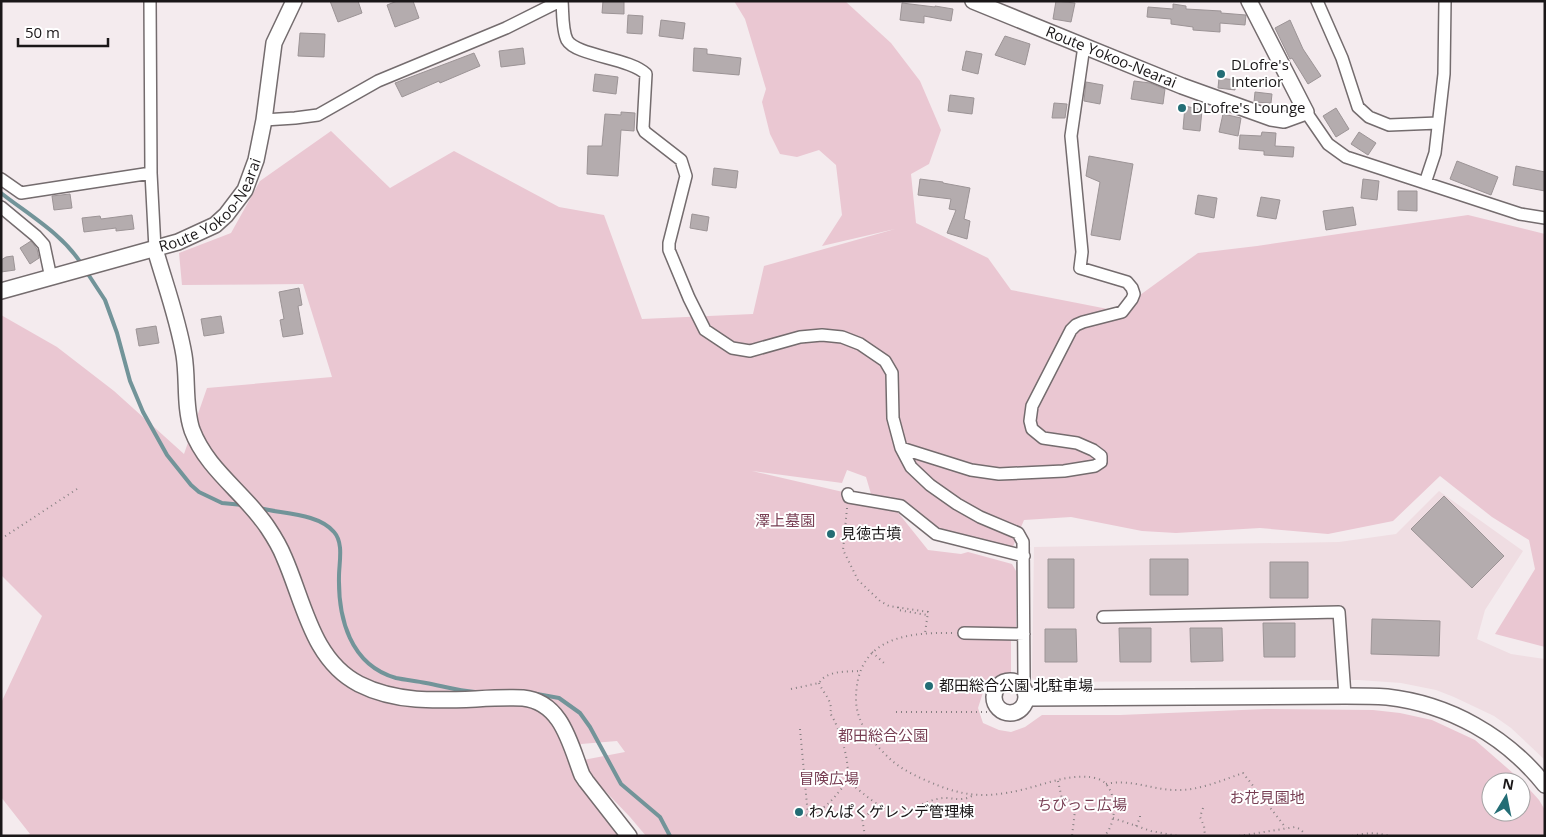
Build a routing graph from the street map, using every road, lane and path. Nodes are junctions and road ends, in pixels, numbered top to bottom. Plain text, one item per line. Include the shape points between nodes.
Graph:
1 (150, 1) edge
2 (294, 1) edge
3 (561, 1) edge
4 (973, 1) edge
5 (1249, 1) edge
6 (1317, 1) edge
7 (1445, 1) edge
8 (1084, 46) junction
9 (1306, 112) junction
10 (264, 120) junction
11 (1438, 123) junction
12 (151, 173) junction
13 (1, 178) edge
14 (1425, 183) junction
15 (1, 207) edge
16 (1545, 218) edge
17 (155, 250) junction
18 (51, 278) junction
19 (1, 292) edge
20 (901, 448) junction
21 (77, 490) dead end
22 (849, 496) joint
23 (1, 539) edge
24 (1024, 556) junction
25 (1103, 617) dead end
26 (964, 633) joint
27 (924, 634) junction
28 (1024, 634) junction
29 (872, 652) junction
30 (885, 664) dead end
31 (860, 671) junction
32 (819, 684) junction
33 (791, 689) dead end
34 (1024, 692) joint
35 (1344, 696) junction
36 (896, 712) dead end
37 (990, 712) dead end
38 (800, 729) dead end
39 (1058, 780) junction
40 (848, 781) junction
41 (1106, 784) junction
42 (1545, 785) edge
43 (976, 795) junction
44 (880, 806) junction
45 (1203, 808) dead end
46 (1140, 812) dead end
47 (808, 816) junction
48 (796, 817) dead end
49 (1114, 818) junction
50 (1136, 826) junction
51 (1286, 828) junction
52 (630, 836) edge
53 (865, 836) edge
54 (1072, 836) edge
55 (1104, 836) edge
56 (1178, 836) edge
57 (1205, 836) edge
58 (1239, 836) edge
59 (1304, 836) edge
60 (1352, 836) edge
61 (1388, 836) edge

1 - 12 street
2 - 10 street, Route Yokoo-Nearai via 274,44
3 - 10 street via 506,28 393,74 318,115
3 - 20 street via 565,36 570,44 640,68 646,74 643,128 680,160 686,176 669,250 705,330 738,350 750,351 800,337 822,335 842,337 873,352 892,373 893,418
4 - 8 street, Route Yokoo-Nearai
5 - 9 street
6 - 11 street via 1342,58 1358,107 1369,117 1389,125
7 - 11 street via 1444,74
8 - 9 street, Route Yokoo-Nearai via 1271,118 1284,120
8 - 20 street via 1071,136 1082,252 1080,268 1127,282 1134,294 1122,312 1083,322 1071,330 1032,406 1030,421 1032,429 1043,438 1093,450 1101,456 1101,462 1064,471 999,474 971,470
9 - 14 street via 1328,144 1346,157
10 - 17 street, Route Yokoo-Nearai via 251,176 245,190 226,215 200,233
11 - 14 street
12 - 13 street via 21,193
12 - 17 street
14 - 16 street via 1520,214
15 - 18 street via 44,245
17 - 18 street, Route Yokoo-Nearai
17 - 52 street via 180,334 189,417 198,444 268,528 284,556 310,626 324,653 357,683 389,696 427,700 531,698 544,704 563,725 582,775
18 - 19 street, Route Yokoo-Nearai
20 - 24 street via 911,467 930,485 980,517 1018,533 1023,542
21 - 23 path
22 - 24 street via 901,506 936,534
22 - 27 path via 843,550 858,580 889,606 928,612
24 - 28 street
25 - 35 street via 1338,612
26 - 27 path
26 - 28 street
27 - 29 path via 900,638
28 - 34 street
29 - 30 path
29 - 31 path
31 - 32 path via 827,675
31 - 43 path via 856,683 859,717 864,728 893,763 946,789
32 - 33 path
32 - 40 path via 831,704 830,713 838,727 849,772
34 - 35 street
35 - 42 street via 1388,697 1442,710 1491,734 1512,750
36 - 37 path
38 - 47 path
39 - 41 path via 1081,776
39 - 43 path via 1008,793
39 - 54 path via 1062,799 1076,802
40 - 44 path
40 - 47 path via 822,811
41 - 49 path via 1113,802
41 - 51 path via 1135,782 1179,790 1243,773
43 - 44 path via 965,800 938,798 906,811
44 - 53 path via 862,818
45 - 57 path via 1200,817
46 - 50 path
47 - 48 path
49 - 50 path
49 - 55 path
50 - 56 path
51 - 58 path
51 - 59 path via 1300,829
60 - 61 path via 1366,833

